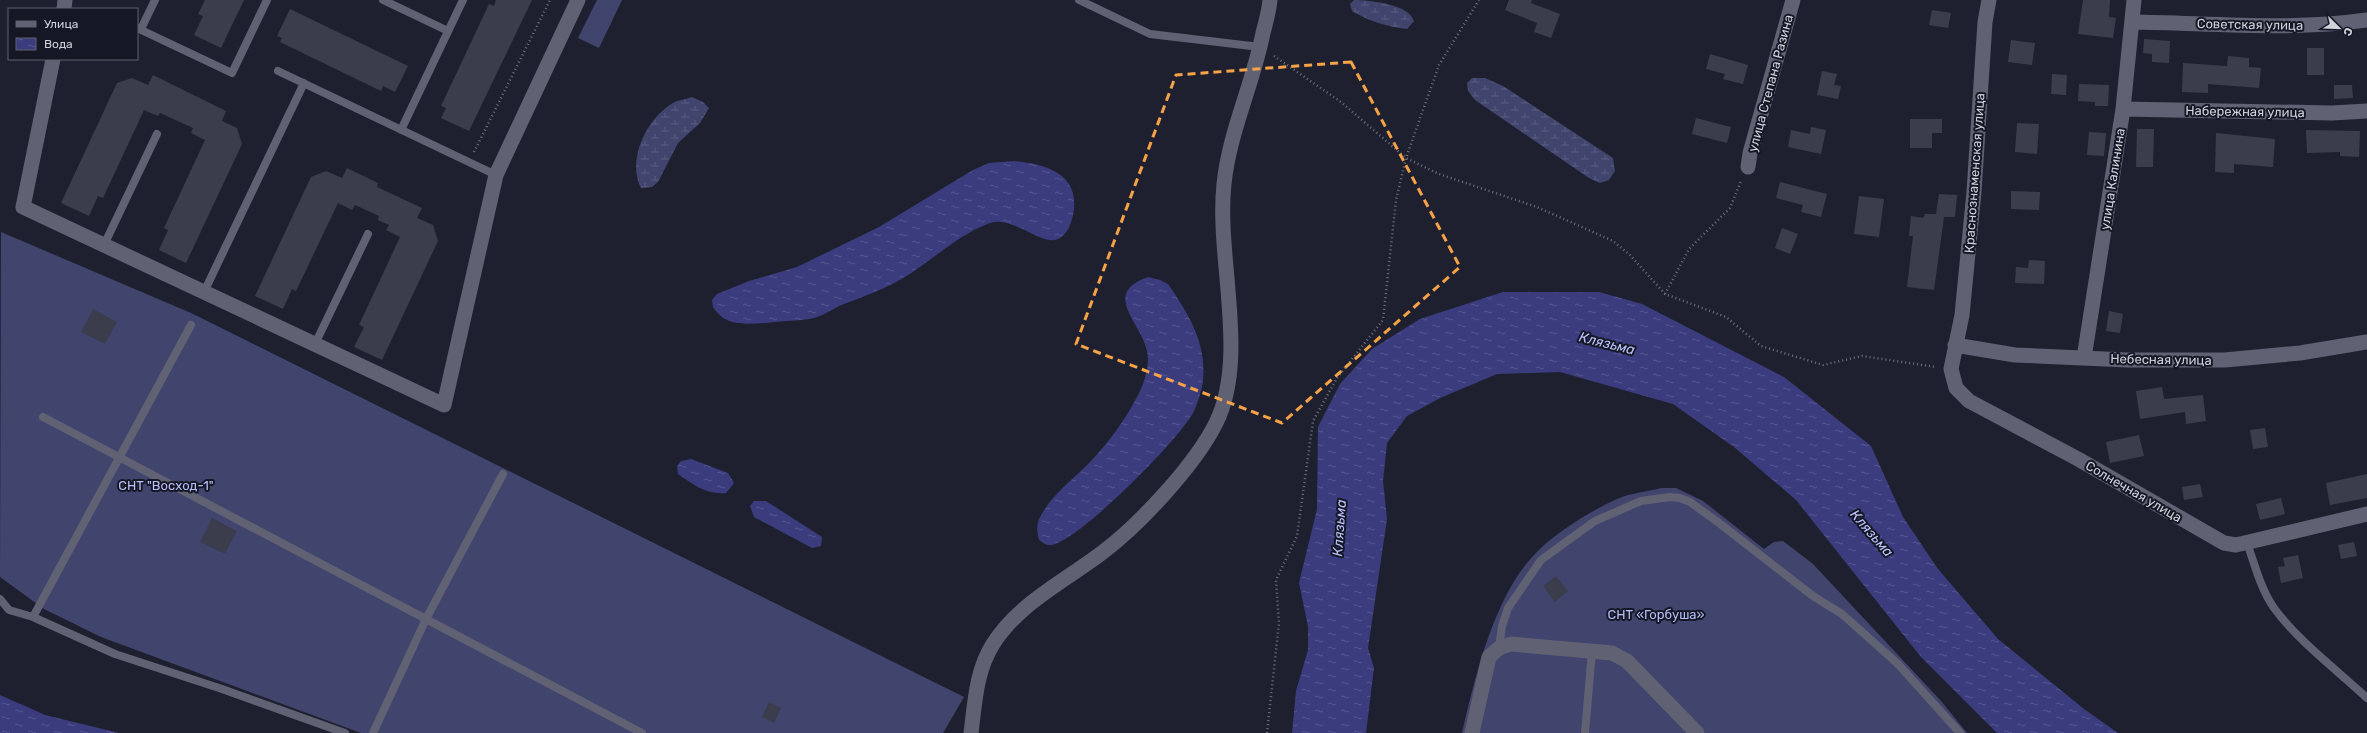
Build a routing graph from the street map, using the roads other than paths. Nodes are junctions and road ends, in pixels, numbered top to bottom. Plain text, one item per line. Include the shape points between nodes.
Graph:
1 (155, 0) edge
2 (268, 0) edge
3 (383, 0) edge
4 (463, 0) edge
5 (578, 0) edge
6 (1079, 0) edge
7 (1270, 0) edge
8 (1793, 0) edge
9 (1989, 0) edge
10 (2134, 0) edge
11 (2367, 20) edge
12 (2132, 22) junction
13 (139, 28) edge
14 (448, 31) junction
15 (1260, 47) junction
16 (53, 60) edge
17 (278, 71) dead end
18 (304, 84) junction
19 (2123, 109) junction
20 (2367, 111) edge
21 (401, 130) junction
22 (157, 134) dead end
23 (1748, 167) road end
24 (496, 175) junction
25 (368, 234) dead end
26 (104, 245) junction
27 (204, 292) junction
28 (191, 325) dead end
29 (2367, 342) edge
30 (315, 344) junction
31 (1956, 345) junction
32 (2084, 358) junction
33 (43, 418) dead end
34 (120, 458) junction
35 (503, 474) dead end
36 (2367, 514) edge
37 (2247, 543) junction
38 (0, 599) edge
39 (33, 617) junction
40 (426, 619) junction
41 (1499, 648) junction
42 (1592, 651) junction
43 (2367, 698) edge
44 (345, 733) edge
45 (373, 733) edge
46 (642, 733) edge
47 (971, 733) edge
48 (1472, 733) edge
49 (1585, 733) edge
50 (1697, 733) edge
51 (1960, 733) edge

1 - 13 lane
2 - 13 lane via 232,73
3 - 14 lane
4 - 14 lane
5 - 24 street
6 - 15 lane via 1150,34
7 - 15 street
8 - 23 street, улица Степана Разина
9 - 31 street, Краснознаменская улица via 1985,22 1974,192 1962,315
10 - 12 street, улица Калинина
11 - 12 street, Советская улица via 2342,24 2289,25
12 - 19 street, улица Калинина
14 - 21 lane
15 - 47 street via 1230,154 1224,185 1231,356 1221,410 1198,451 1134,527 1011,620 992,645 983,666 977,684
16 - 26 street via 23,207
17 - 18 lane
18 - 21 lane
18 - 27 lane
19 - 20 street, Набережная улица via 2332,113
19 - 32 street, улица Калинина
21 - 24 lane
22 - 26 lane
24 - 30 street via 444,405
25 - 30 lane
26 - 27 street
27 - 30 street
28 - 34 lane
29 - 32 street, Небесная улица via 2300,353 2225,360
31 - 32 street, Небесная улица via 2014,355
31 - 37 street, Солнечная улица via 1951,369 1956,388 1969,400 2224,543
33 - 34 lane
34 - 39 lane
34 - 40 lane
35 - 40 lane
36 - 37 street, Солнечная улица
37 - 43 lane via 2265,592 2274,608
38 - 39 lane via 10,610
39 - 44 lane via 115,654
40 - 45 lane
40 - 46 lane
41 - 42 street via 1511,644
41 - 48 street via 1489,657
41 - 51 lane via 1508,608 1541,560 1595,521 1641,501 1680,498 1713,519 1807,592 1842,614 1898,664
42 - 49 lane
42 - 50 street via 1612,653 1626,661

